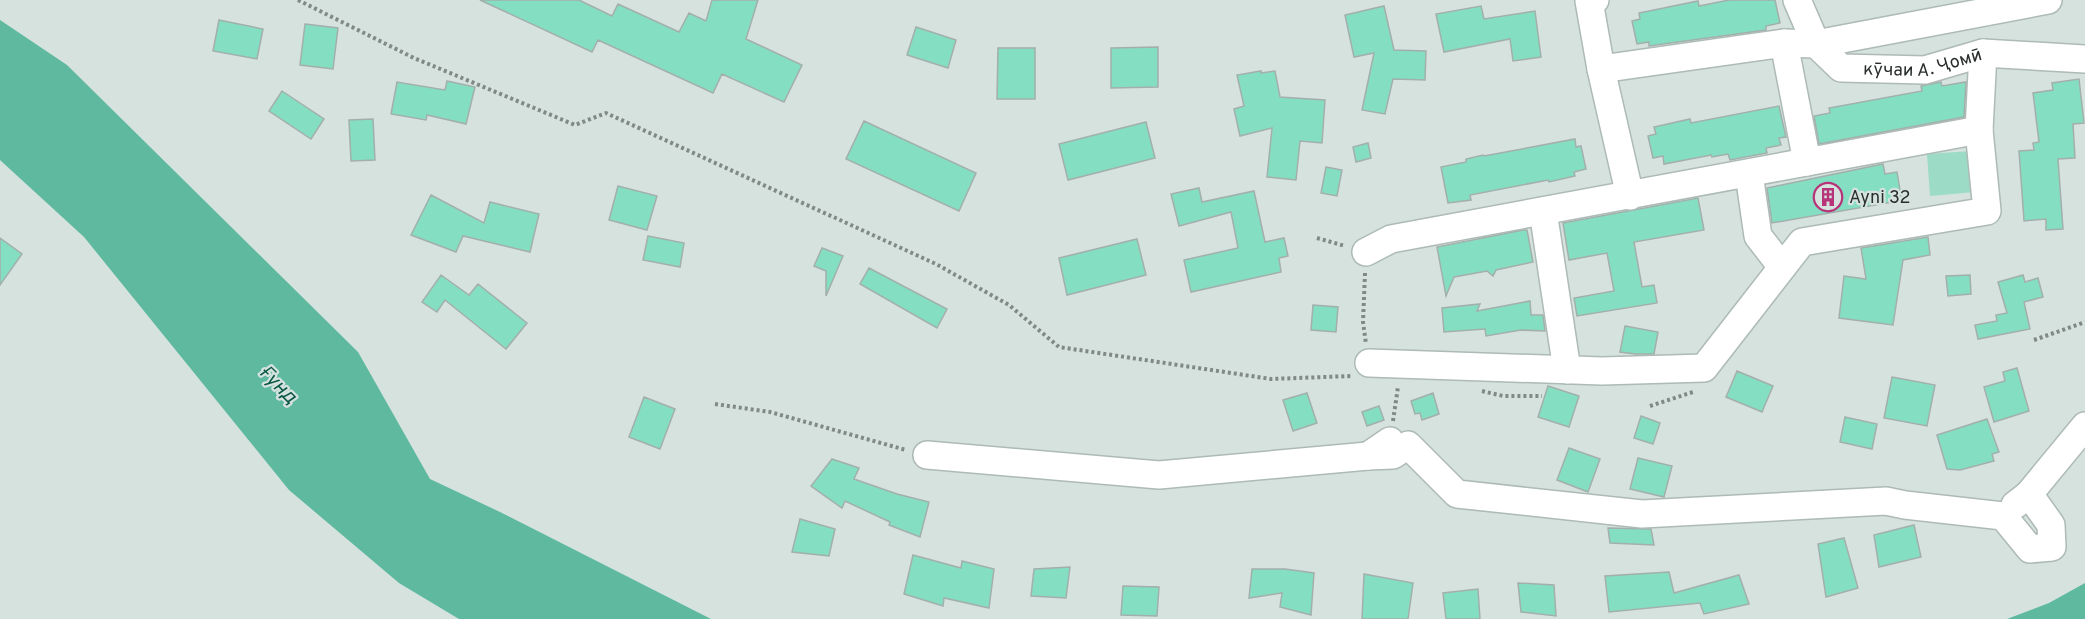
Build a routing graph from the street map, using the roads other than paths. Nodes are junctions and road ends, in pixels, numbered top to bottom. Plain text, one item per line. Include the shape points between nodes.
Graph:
1 (1594, 0) edge
2 (1797, 0) edge
3 (2048, 0) edge
4 (1784, 43) junction
5 (1816, 44) junction
6 (1983, 53) junction
7 (2085, 60) edge
8 (1601, 69) junction
9 (1979, 130) junction
10 (1807, 162) junction
11 (1749, 174) junction
12 (1630, 196) junction
13 (1544, 211) junction
14 (1366, 252) road end
15 (1782, 267) junction
16 (1364, 369) road end
17 (1567, 370) junction
18 (2085, 426) edge
19 (927, 455) road end
20 (2029, 494) junction
21 (2003, 516) junction

1 - 8 street via 1589,1
2 - 5 street, кӯчаи А. Ҷомӣ
3 - 5 street
4 - 5 street
4 - 8 street
4 - 10 street
5 - 6 street, кӯчаи А. Ҷомӣ via 1841,68 1925,70
6 - 7 street, кӯчаи А. Ҷомӣ
6 - 9 street
8 - 12 street
9 - 10 street
9 - 15 street via 1987,211 1802,242
10 - 11 street
11 - 12 street
11 - 15 street via 1758,236
12 - 13 street
13 - 14 street via 1391,239
13 - 17 street
15 - 17 street via 1704,368
16 - 17 street
18 - 20 street
19 - 21 street via 1159,475 1379,448 1393,455 1408,445 1457,494 1642,514 1886,501
20 - 21 street
20 - 21 street via 2051,525 2052,548 2030,549

